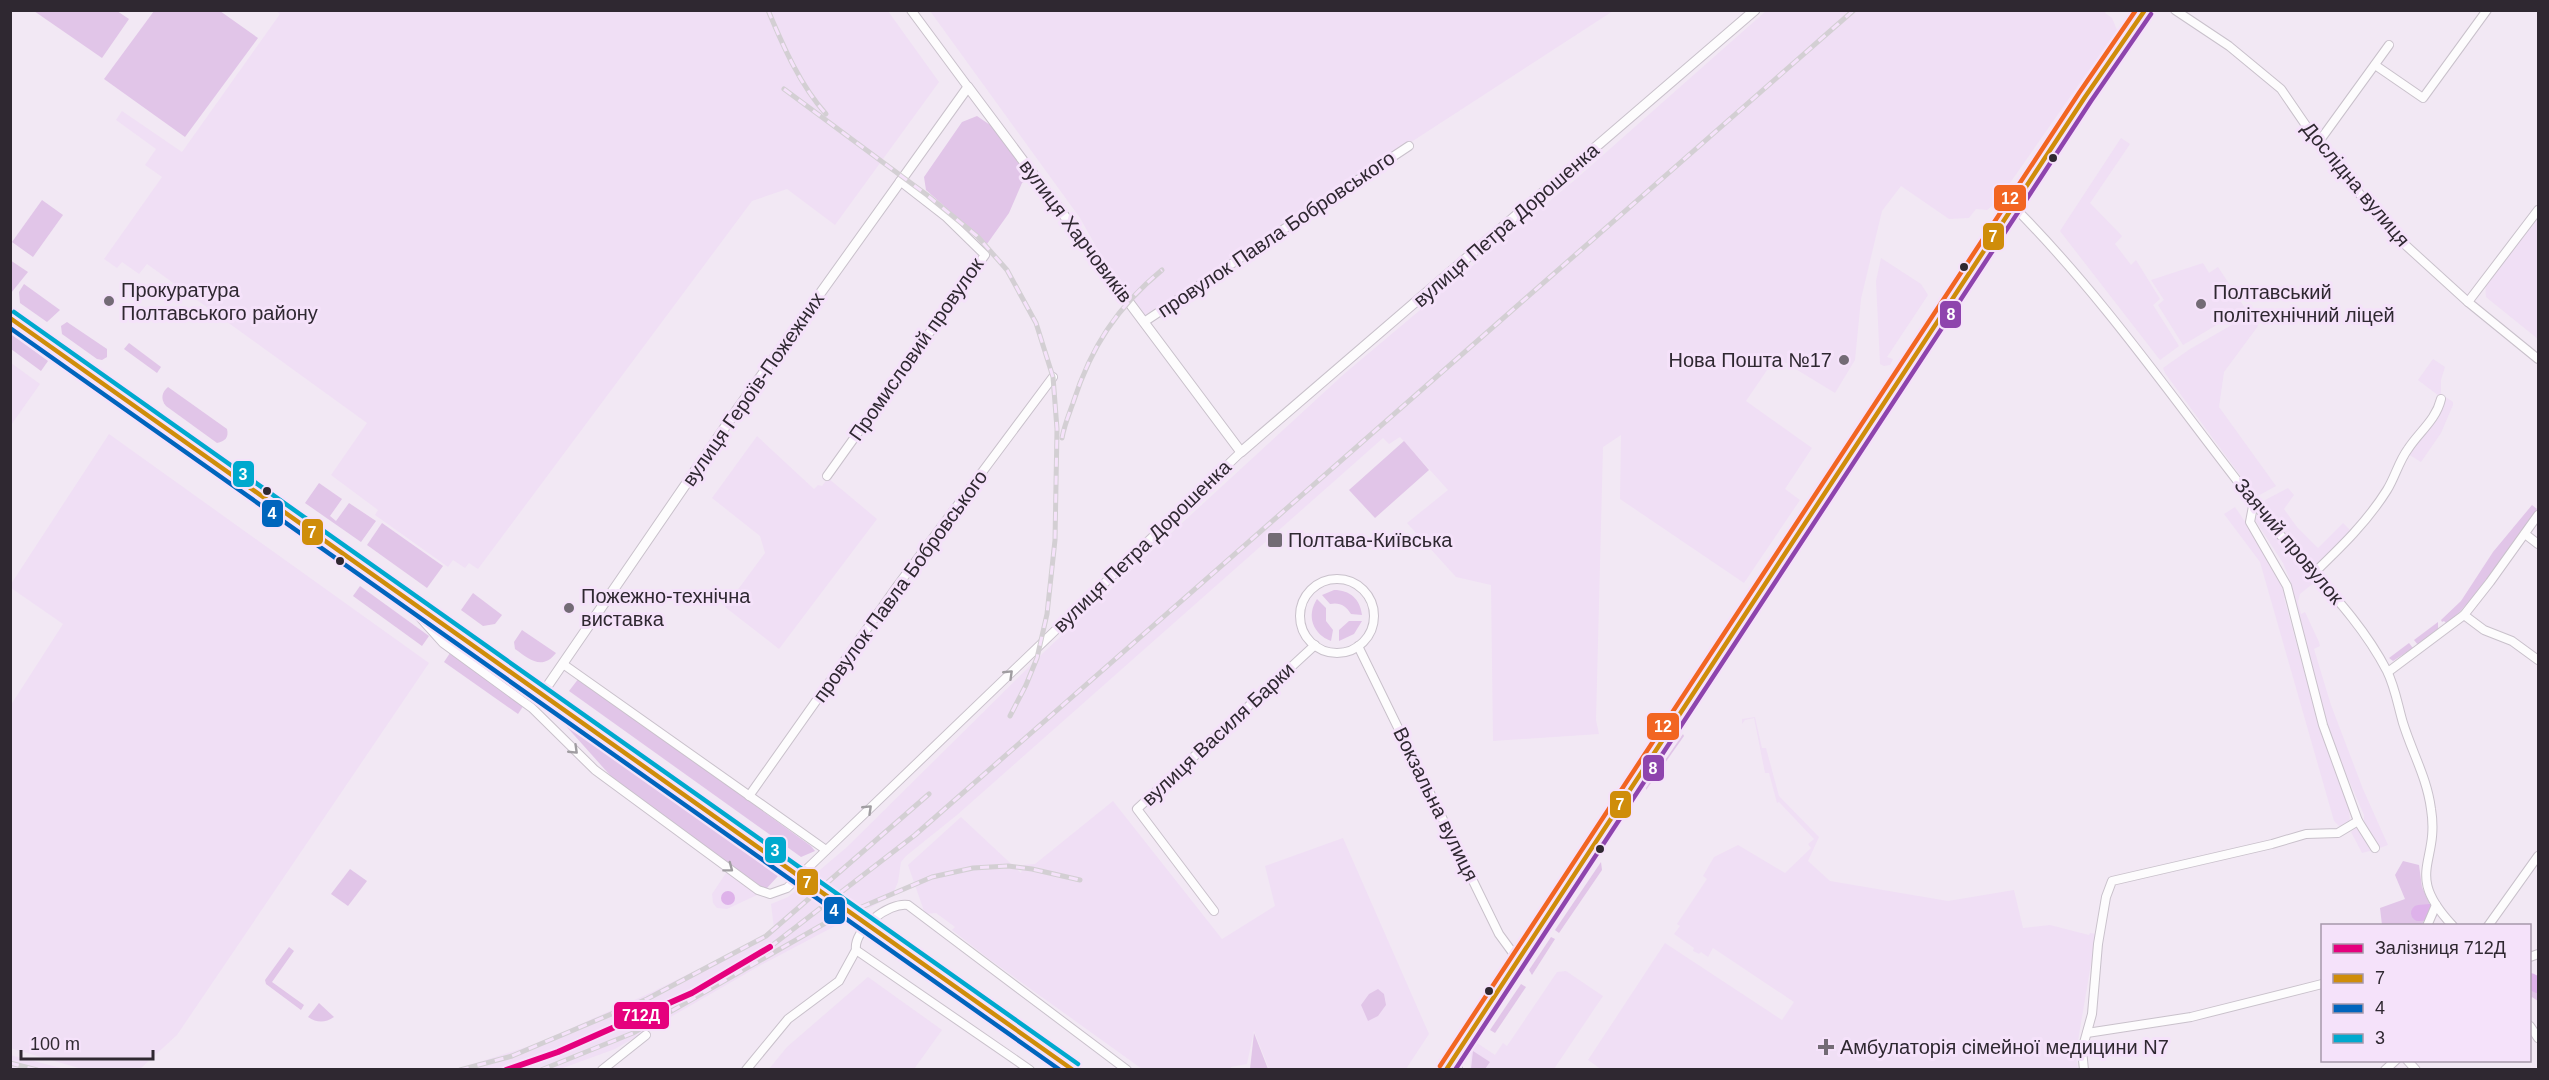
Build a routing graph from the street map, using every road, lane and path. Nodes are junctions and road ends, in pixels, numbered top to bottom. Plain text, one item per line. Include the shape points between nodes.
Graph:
1 (911, 10) edge
2 (1755, 10) edge
3 (2145, 10) edge
4 (2175, 10) edge
5 (2487, 10) edge
6 (2389, 45) dead end
7 (2375, 65) junction
8 (968, 87) junction
9 (2318, 143) junction
10 (1409, 146) dead end
11 (900, 182) junction
12 (2013, 206) junction
13 (2538, 210) edge
14 (2468, 302) junction
15 (10, 318) edge
16 (1144, 322) junction
17 (2538, 359) edge
18 (1053, 377) dead end
19 (2441, 399) dead end
20 (1241, 452) junction
21 (827, 476) dead end
22 (2254, 501) junction
23 (2538, 514) edge
24 (2525, 534) junction
25 (2538, 544) edge
26 (2314, 573) junction
27 (396, 591) junction
28 (2464, 615) junction
29 (1315, 645) junction
30 (1358, 646) junction
31 (2538, 660) edge
32 (563, 664) junction
33 (2388, 672) junction
34 (542, 694) junction
35 (532, 708) junction
36 (749, 796) junction
37 (2358, 821) junction
38 (2375, 848) dead end
39 (826, 850) junction
40 (2538, 856) edge
41 (2436, 905) junction
42 (1214, 911) dead end
43 (2428, 924) edge
44 (2451, 924) edge
45 (2489, 924) edge
46 (856, 950) junction
47 (1518, 960) junction
48 (2321, 984) edge
49 (2087, 1034) junction
50 (646, 1035) dead end
51 (1456, 1064) edge
52 (602, 1070) edge
53 (746, 1070) edge
54 (1030, 1070) edge
55 (1074, 1070) edge
56 (1128, 1070) edge
57 (1446, 1070) edge
58 (2084, 1070) edge

1 - 8 street, вулиця Харчовиків
2 - 20 street, вулиця Петра Дорошенка
3 - 12 main road
4 - 9 street, Дослідна вулиця via 2229,46 2281,89
5 - 7 street via 2423,99
6 - 7 street
7 - 9 street
8 - 11 street, вулиця Героїв-Пожежних
8 - 16 street, вулиця Харчовиків
9 - 14 street, Дослідна вулиця via 2390,231
10 - 16 street, провулок Павла Бобровського
11 - 21 street, Промисловий провулок via 945,216 985,255
11 - 32 street, вулиця Героїв-Пожежних via 736,411
12 - 22 street, Заячий провулок via 2048,242
12 - 47 main road
13 - 14 street
14 - 17 street, Дослідна вулиця
15 - 27 main road
16 - 20 street, вулиця Харчовиків
18 - 36 street, провулок Павла Бобровського via 898,585
19 - 26 street via 2370,516
39 -> 20 street, вулиця Петра Дорошенка
22 - 26 street, Заячий провулок
22 - 37 street via 2250,522 2287,586 2323,725
23 - 24 street
24 - 25 street
24 - 28 street
26 - 33 street, Заячий провулок via 2342,604
27 - 34 main road
27 - 35 street via 443,643
28 - 31 street
28 - 33 street
29 - 30 street via 1336,652
29 - 30 street via 1302,626 1303,603 1318,584 1339,579 1359,586 1374,609 1370,633
29 - 42 street, вулиця Василя Барки via 1137,810
30 - 47 street, Вокзальна вулиця via 1499,934
32 - 34 street, вулиця Героїв-Пожежних
32 - 36 street
33 - 41 street, Заячий провулок via 2426,781 2432,833 2424,872 2427,890
34 - 35 street
34 - 55 main road, bridge
35 -> 39 street, вулиця Петра Дорошенка via 616,787 766,894 787,888
36 - 39 street
37 - 38 street
37 - 49 street via 2338,833 2296,836 2112,881 2098,944
40 - 45 street
41 - 43 street
41 - 44 street, Заячий провулок
46 - 53 street via 838,981 788,1019
46 - 54 street
46 - 56 street via 858,936 883,911 908,905
47 - 51 main road
48 - 49 street via 2191,1017
49 - 58 street via 2082,1050
50 - 52 street
51 - 57 main road

